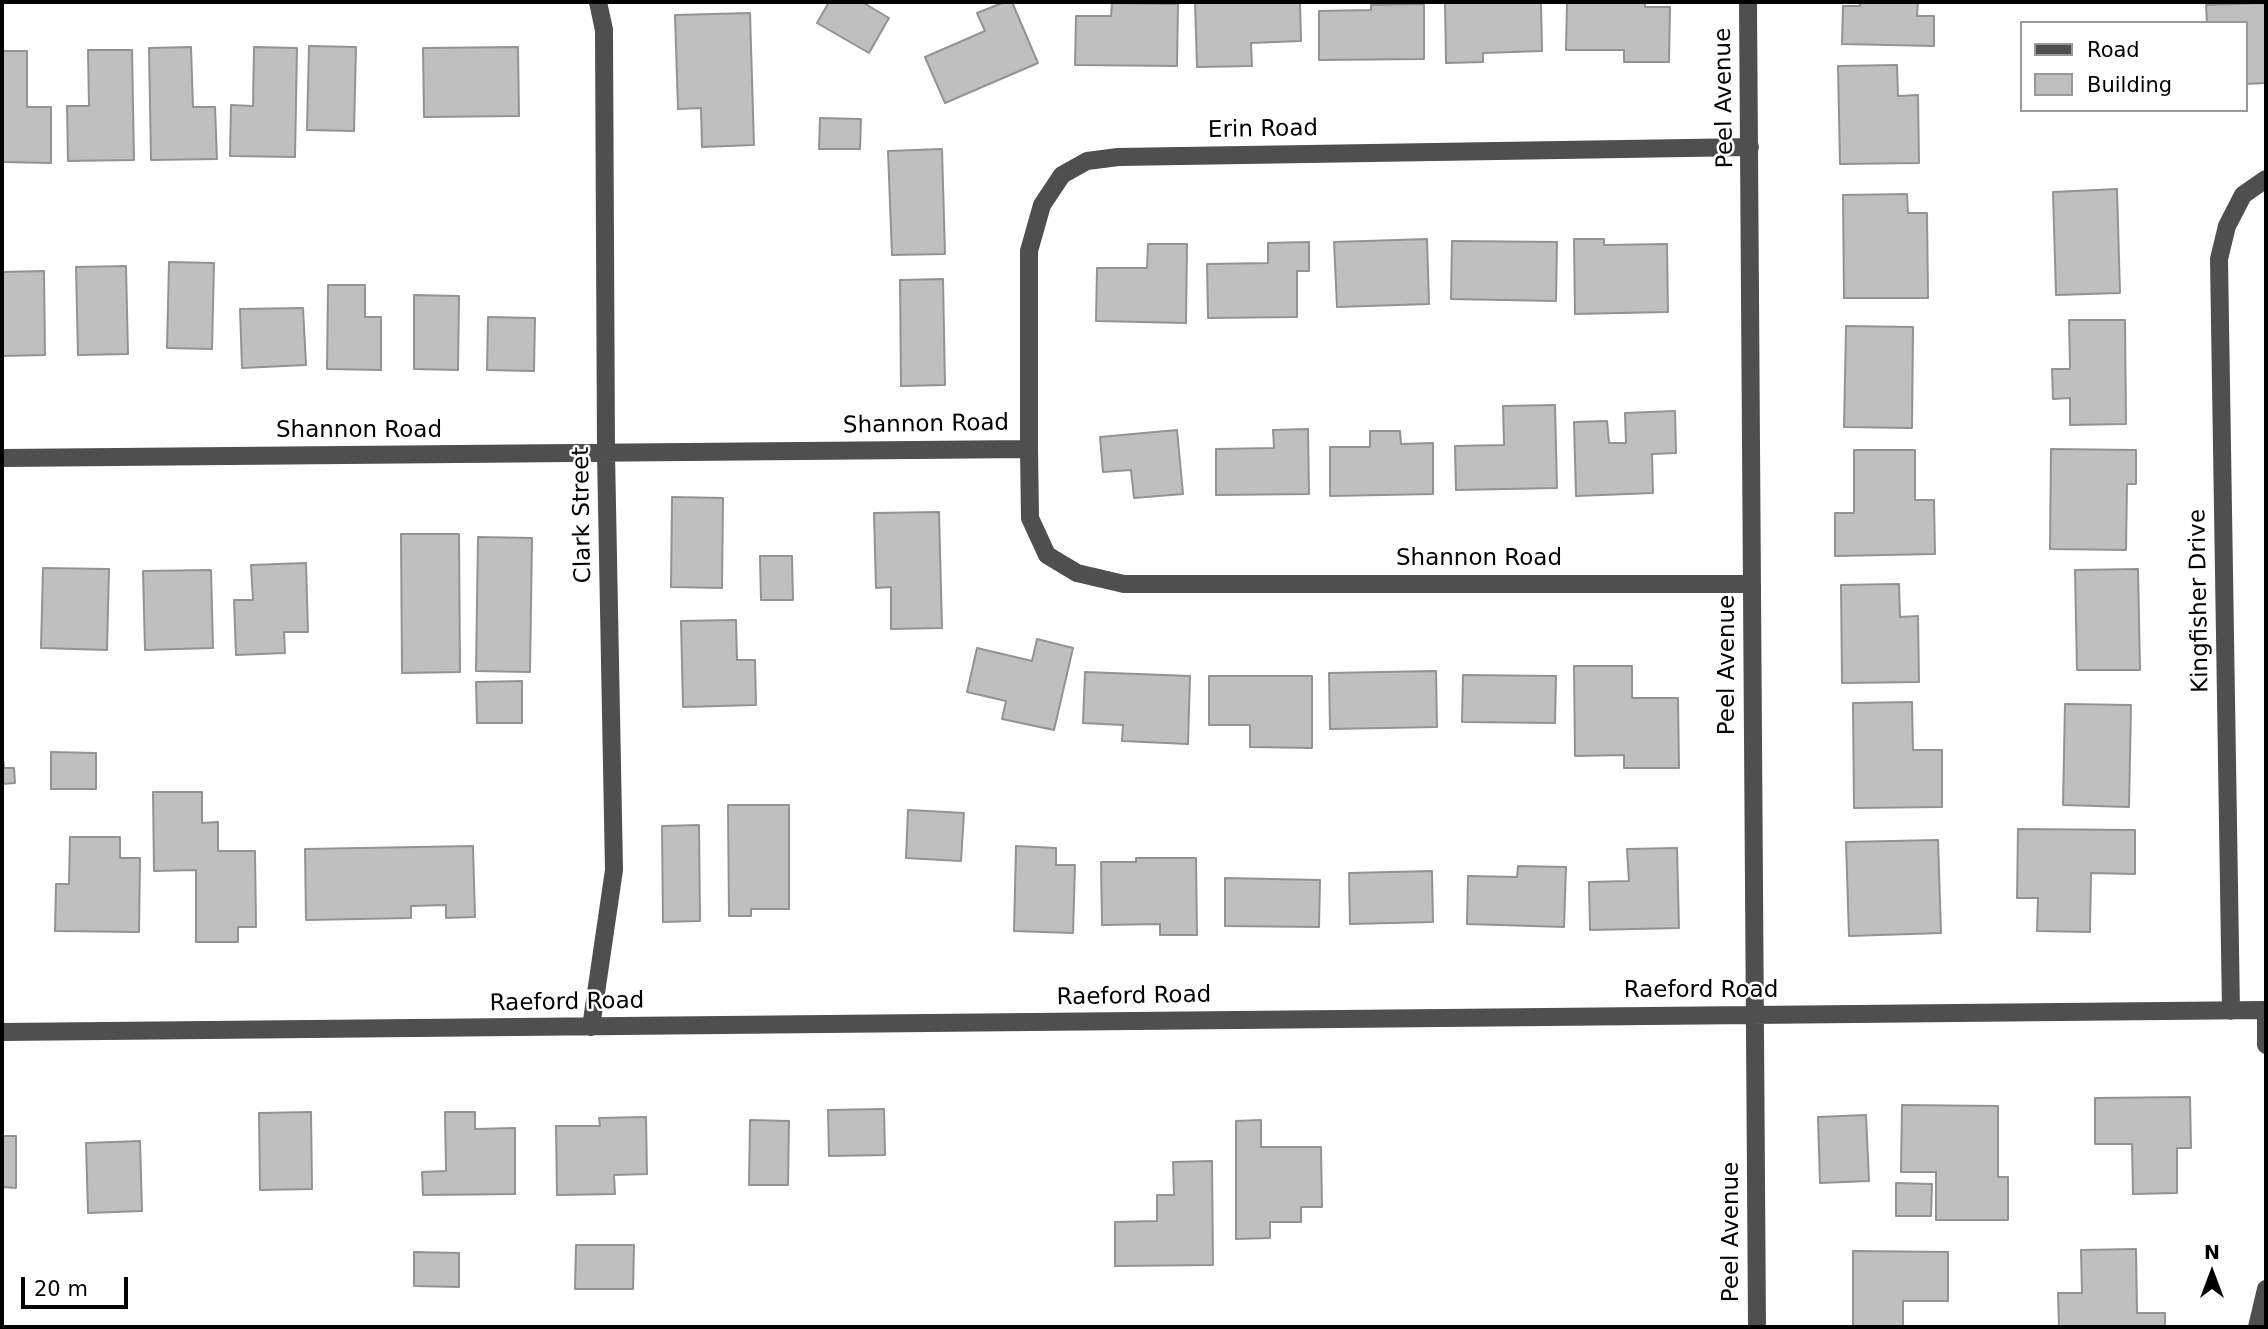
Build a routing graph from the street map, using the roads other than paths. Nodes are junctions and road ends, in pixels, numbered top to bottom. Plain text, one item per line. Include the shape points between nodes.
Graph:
1 (598, 2) edge
2 (1748, 2) edge
3 (1750, 147) junction
4 (2266, 179) edge
5 (1029, 449) junction
6 (606, 453) junction
7 (2, 458) edge
8 (1752, 584) junction
9 (2266, 1010) edge
10 (2231, 1011) junction
11 (1755, 1015) junction
12 (591, 1027) junction
13 (2, 1032) edge
14 (2266, 1045) edge
15 (2266, 1289) edge
16 (1757, 1327) edge
17 (2257, 1327) edge

1 - 6 street, Clark Street via 604,30
2 - 3 street, Peel Avenue
3 - 5 street, Erin Road via 1087,161 1062,175 1042,205 1029,251
3 - 8 street, Peel Avenue
4 - 10 street, Kingfisher Drive via 2244,195 2227,226 2219,259
5 - 6 street, Shannon Road
5 - 8 street, Shannon Road via 1030,518 1047,555 1077,573 1124,584
6 - 7 street, Shannon Road
6 - 12 street, Clark Street via 614,870
8 - 11 street, Peel Avenue
9 - 10 street, Raeford Road
9 - 14 street
10 - 11 street, Raeford Road
11 - 12 street, Raeford Road
11 - 16 street, Peel Avenue
12 - 13 street, Raeford Road
15 - 17 street

